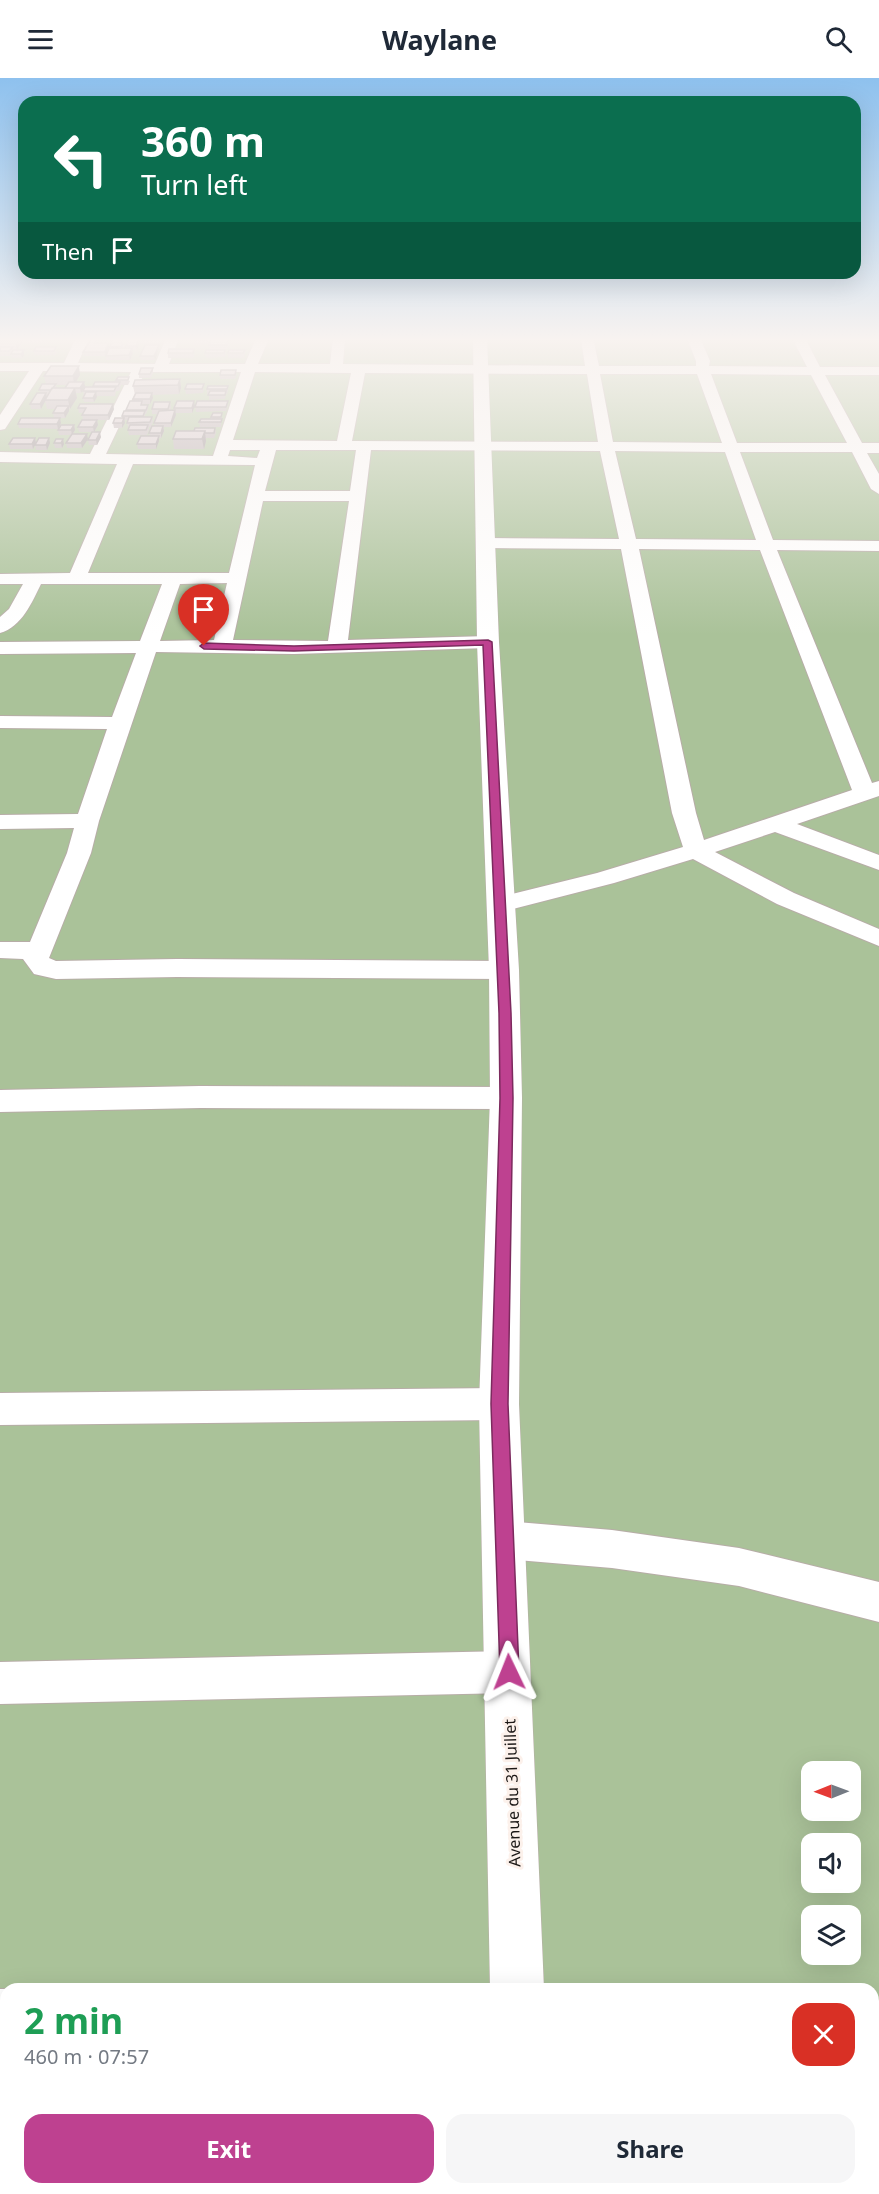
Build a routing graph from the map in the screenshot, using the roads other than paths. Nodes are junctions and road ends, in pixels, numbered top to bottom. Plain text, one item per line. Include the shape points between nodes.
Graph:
1 (106, 437) edge
2 (227, 437) edge
3 (346, 437) edge
4 (484, 437) edge
5 (605, 437) edge
6 (727, 437) edge
7 (850, 437) edge
8 (344, 445) junction
9 (364, 447) junction
10 (484, 447) junction
11 (879, 448) edge
12 (607, 449) junction
13 (731, 449) junction
14 (856, 449) junction
15 (222, 453) junction
16 (266, 453) junction
17 (0, 457) edge
18 (96, 458) junction
19 (127, 459) junction
20 (879, 489) edge
21 (255, 496) junction
22 (356, 496) junction
23 (487, 543) junction
24 (629, 544) junction
25 (767, 546) junction
26 (879, 546) edge
27 (76, 578) junction
28 (173, 578) junction
29 (236, 578) junction
30 (0, 579) edge
31 (35, 579) junction
32 (0, 627) edge
33 (488, 642) junction
34 (222, 646) junction
35 (147, 647) junction
36 (337, 647) junction
37 (0, 648) edge
38 (0, 722) edge
39 (120, 723) junction
40 (872, 790) edge
41 (87, 821) junction
42 (0, 822) edge
43 (778, 825) junction
44 (696, 851) junction
45 (879, 863) edge
46 (501, 904) junction
47 (879, 938) edge
48 (0, 950) edge
49 (40, 951) junction
50 (504, 970) junction
51 (506, 1098) junction
52 (0, 1101) edge
53 (500, 1404) junction
54 (0, 1409) edge
55 (505, 1540) junction
56 (879, 1602) edge
57 (509, 1672) junction
58 (0, 1683) edge
59 (518, 1983) edge

1 - 18 street
2 - 15 street
3 - 8 street
4 - 10 street, Avenue du 31 Juillet
5 - 12 street
6 - 13 street
7 - 14 street
8 - 9 street
8 - 16 street
9 - 10 street
9 - 22 street
10 - 12 street
10 - 23 street, Avenue du 31 Juillet
11 - 14 street
12 - 13 street
12 - 24 street
13 - 14 street
13 - 25 street
14 - 20 street
15 - 16 street
15 - 19 street
16 - 21 street
17 - 18 street
18 - 19 street
19 - 27 street
21 - 22 street
21 - 29 street
22 - 36 street
23 - 24 street
23 - 33 street, Avenue du 31 Juillet
24 - 25 street
24 - 44 street via 684,813
25 - 26 street
25 - 40 street
27 - 28 street
27 - 31 street
28 - 29 street
28 - 35 street
29 - 34 street
30 - 31 street
31 - 32 street via 16,612
33 - 36 street
33 - 46 street, Avenue du 31 Juillet
34 - 35 street
34 - 36 street
35 - 37 street
35 - 39 street
38 - 39 street
39 - 41 street
40 - 43 street
41 - 42 street
41 - 49 street via 79,854
43 - 44 street
43 - 45 street
44 - 46 street
44 - 47 street via 798,907
46 - 50 street, Avenue du 31 Juillet
48 - 49 street
49 - 50 street via 36,959 43,968 56,970
50 - 51 street, Avenue du 31 Juillet
51 - 52 street
51 - 53 street, Avenue du 31 Juillet
53 - 54 street
53 - 55 street, Avenue du 31 Juillet
55 - 56 street via 739,1567
55 - 57 street, Avenue du 31 Juillet
57 - 58 street
57 - 59 street, Avenue du 31 Juillet

